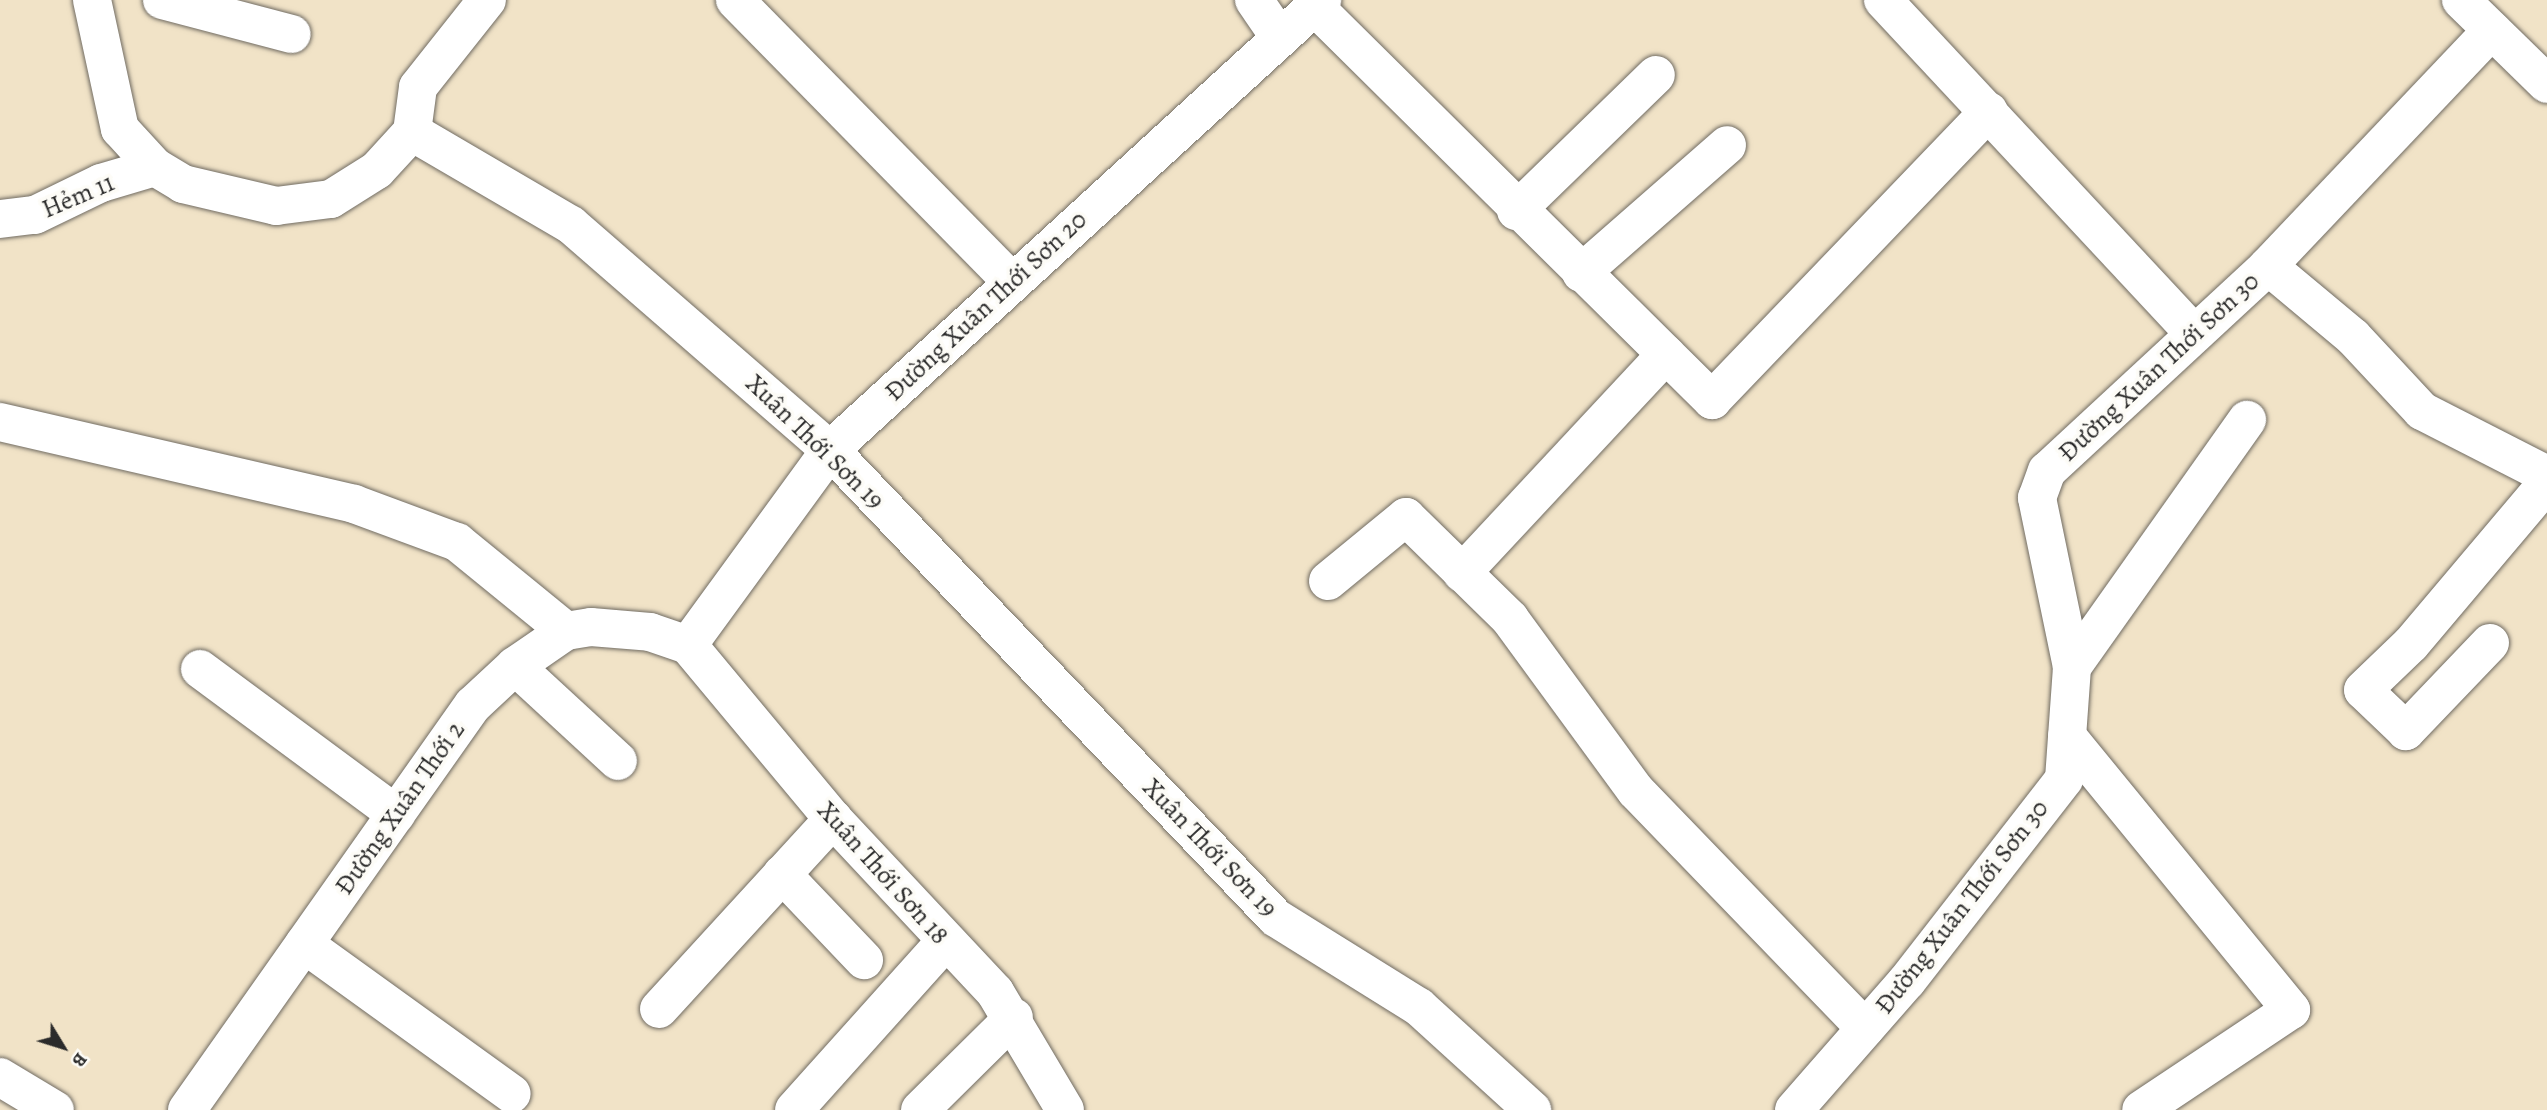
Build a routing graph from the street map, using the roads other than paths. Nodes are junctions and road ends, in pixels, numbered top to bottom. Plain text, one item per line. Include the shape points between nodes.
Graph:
1 (92, 0) edge
2 (162, 0) edge
3 (487, 0) edge
4 (735, 0) edge
5 (1254, 0) edge
6 (1883, 0) edge
7 (2461, 0) edge
8 (1318, 3) edge
9 (2491, 30) junction
10 (292, 34) dead end
11 (1280, 38) junction
12 (1656, 75) dead end
13 (2547, 84) edge
14 (1989, 111) junction
15 (412, 132) junction
16 (1727, 145) dead end
17 (155, 167) junction
18 (1516, 211) junction
19 (0, 219) edge
20 (2268, 266) junction
21 (1581, 273) junction
22 (1011, 281) junction
23 (2194, 334) junction
24 (1666, 354) junction
25 (2247, 421) dead end
26 (0, 422) edge
27 (830, 450) junction
28 (2547, 475) edge
29 (2547, 483) edge
30 (1462, 573) junction
31 (1328, 581) dead end
32 (566, 631) junction
33 (2490, 643) dead end
34 (688, 645) junction
35 (515, 666) junction
36 (2072, 667) junction
37 (200, 669) dead end
38 (2067, 736) junction
39 (618, 761) dead end
40 (396, 814) junction
41 (833, 819) junction
42 (782, 874) junction
43 (944, 943) junction
44 (304, 944) junction
45 (864, 960) dead end
46 (659, 1009) dead end
47 (1014, 1017) junction
48 (1865, 1028) junction
49 (0, 1077) edge
50 (512, 1094) dead end
51 (55, 1110) edge
52 (187, 1110) edge
53 (794, 1110) edge
54 (920, 1110) edge
55 (1065, 1110) edge
56 (1532, 1110) edge
57 (1794, 1110) edge
58 (2141, 1110) edge

1 - 17 street via 120,129
2 - 10 street
3 - 15 street via 418,86
4 - 22 street
5 - 11 street
6 - 14 street
7 - 9 street
8 - 11 street, Đường Xuân Thới Sơn 20
8 - 18 street
9 - 13 street
9 - 20 street, Đường Xuân Thới Sơn 30
11 - 22 street, Đường Xuân Thới Sơn 20
12 - 18 street
14 - 23 street
14 - 24 street via 1712,400
15 - 17 street via 377,170 331,199 276,206 220,196
15 - 27 street, Xuân Thới Sơn 19 via 571,225
16 - 21 street
17 - 19 street, Hẻm 11 via 101,183 35,215
18 - 21 street
20 - 23 street, Đường Xuân Thới Sơn 30
20 - 28 street via 2353,337 2422,411
21 - 24 street
22 - 27 street, Đường Xuân Thới Sơn 20
23 - 36 street, Đường Xuân Thới Sơn 30 via 2047,471 2038,498
24 - 30 street
25 - 36 street
26 - 32 street via 354,504 457,542
27 - 34 street, Đường Xuân Thới Sơn 20
27 - 56 street, Xuân Thới Sơn 19 via 1276,918 1419,1007
29 - 33 street via 2430,624 2363,690 2406,731
30 - 31 street via 1406,517
30 - 48 street via 1510,619 1636,791
32 - 34 street, Đường Xuân Thới 2 via 614,627
32 - 35 street, Đường Xuân Thới 2
34 - 41 street, Xuân Thới Sơn 18
35 - 39 street
35 - 40 street, Đường Xuân Thới 2 via 473,705
36 - 38 street, Đường Xuân Thới Sơn 30
37 - 40 street
38 - 48 street, Đường Xuân Thới Sơn 30 via 2064,779
38 - 58 street via 2291,1010
40 - 44 street, Đường Xuân Thới 2
41 - 42 street
41 - 43 street, Xuân Thới Sơn 18
42 - 45 street
42 - 46 street
43 - 47 street, Xuân Thới Sơn 18
43 - 53 street
44 - 50 street
44 - 52 street, Đường Xuân Thới 2
47 - 54 street
47 - 55 street, Xuân Thới Sơn 18
48 - 57 street, Đường Xuân Thới Sơn 30
49 - 51 street

